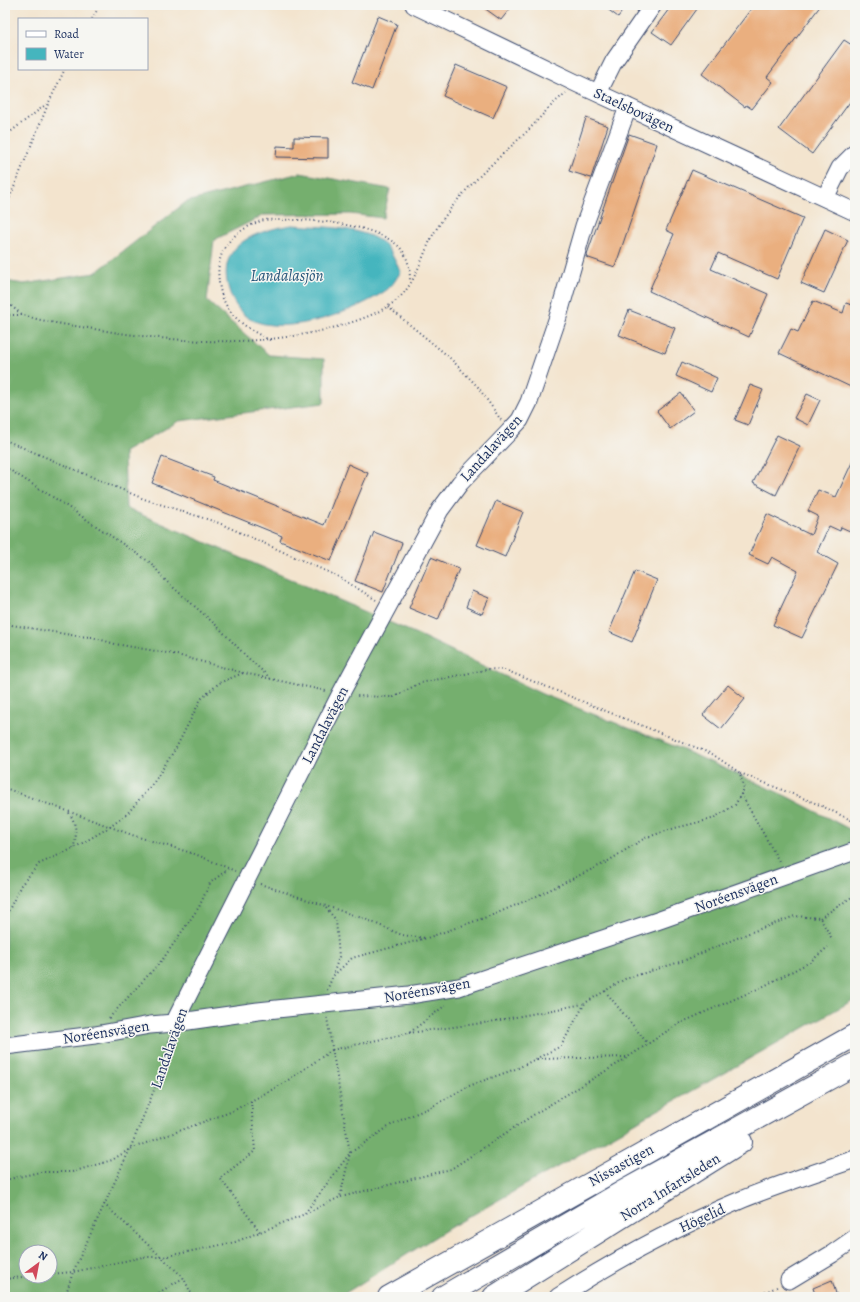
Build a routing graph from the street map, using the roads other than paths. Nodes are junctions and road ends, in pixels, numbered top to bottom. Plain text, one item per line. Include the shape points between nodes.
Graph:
1 (414, 5) edge
2 (653, 5) edge
3 (598, 94) junction
4 (628, 107) junction
5 (855, 153) edge
6 (824, 198) junction
7 (855, 212) edge
8 (855, 851) edge
9 (174, 1023) junction
10 (855, 1035) edge
11 (5, 1046) edge
12 (848, 1067) edge
13 (855, 1158) edge
14 (855, 1238) edge
15 (789, 1280) road end
16 (389, 1297) edge
17 (443, 1297) edge
18 (494, 1297) edge
19 (558, 1297) edge

1 - 3 street, Staelsbovägen
2 - 3 street via 614,62
3 - 4 street, Staelsbovägen
4 - 6 street, Staelsbovägen
4 - 9 street, Landalavägen via 584,226 558,317 529,402 520,420 460,483 440,510 340,695
5 - 6 street via 840,168
6 - 7 street, Staelsbovägen
8 - 9 street, Noréensvägen via 459,987
9 - 11 street, Noréensvägen
10 - 16 highway, Nissastigen
12 - 17 highway
12 - 18 highway, Norra Infartsleden via 757,1133
13 - 19 street, Högelid via 742,1199 670,1232 609,1264
14 - 15 street

